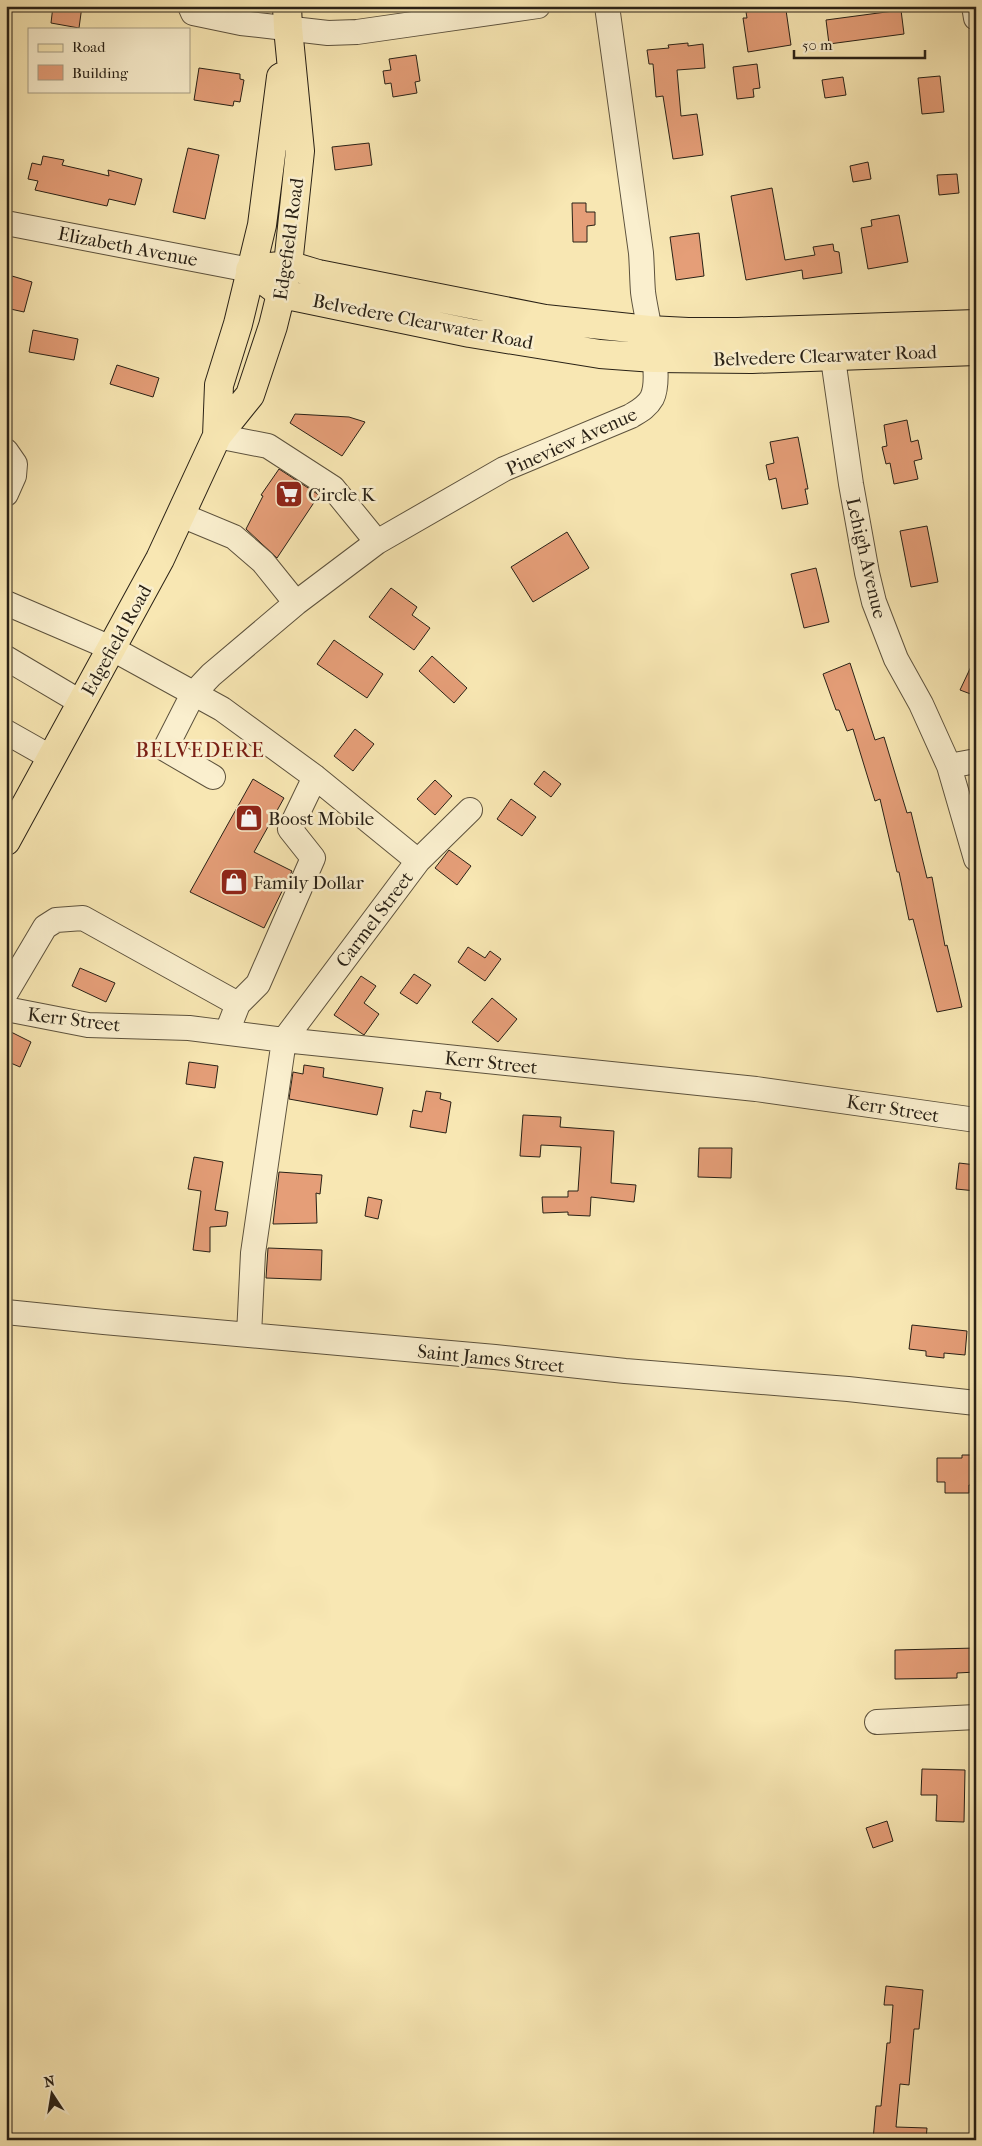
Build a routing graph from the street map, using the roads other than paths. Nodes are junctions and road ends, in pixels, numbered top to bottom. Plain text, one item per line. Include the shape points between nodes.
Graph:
1 (190, 6) edge
2 (538, 6) edge
3 (607, 6) edge
4 (974, 6) edge
5 (288, 17) edge
6 (976, 18) edge
7 (6, 223) edge
8 (288, 265) junction
9 (250, 270) junction
10 (282, 294) junction
11 (976, 324) edge
12 (829, 329) junction
13 (648, 330) junction
14 (976, 351) edge
15 (654, 358) junction
16 (831, 358) junction
17 (217, 436) junction
18 (6, 451) edge
19 (6, 494) edge
20 (180, 515) junction
21 (376, 542) junction
22 (6, 603) edge
23 (296, 603) junction
24 (111, 648) junction
25 (6, 658) edge
26 (193, 694) junction
27 (82, 703) junction
28 (6, 732) edge
29 (52, 758) junction
30 (976, 761) edge
31 (949, 766) junction
32 (213, 777) dead end
33 (315, 777) junction
34 (470, 810) dead end
35 (6, 841) edge
36 (976, 859) edge
37 (418, 861) junction
38 (6, 993) edge
39 (238, 1004) junction
40 (6, 1009) edge
41 (227, 1032) junction
42 (284, 1040) junction
43 (976, 1120) edge
44 (6, 1312) edge
45 (249, 1335) junction
46 (976, 1403) edge
47 (976, 1717) edge
48 (877, 1722) dead end

1 - 5 street via 193,13 241,23
2 - 5 street via 344,33 328,33
3 - 13 street, Pineview Avenue via 641,253
4 - 6 street
5 - 8 main road, Edgefield Road via 300,151
5 - 9 main road, Edgefield Road via 262,225
7 - 9 street, Elizabeth Avenue
8 - 9 main road, Belvedere Clearwater Road
8 - 10 main road, Edgefield Road
8 - 13 main road, Belvedere Clearwater Road via 318,274 545,319
9 - 10 main road, Belvedere Clearwater Road
9 - 17 main road, Edgefield Road via 219,385
10 - 15 main road, Belvedere Clearwater Road via 517,341 600,354
10 - 17 main road, Edgefield Road via 250,396
11 - 12 main road, Belvedere Clearwater Road
12 - 13 main road, Belvedere Clearwater Road
12 - 16 street, Lehigh Avenue
13 - 15 street, Pineview Avenue
14 - 16 main road, Belvedere Clearwater Road
15 - 16 main road, Belvedere Clearwater Road
15 - 21 street, Pineview Avenue via 652,398 645,408 504,470
16 - 31 street, Lehigh Avenue via 854,504 874,602 896,659
17 - 20 main road, Edgefield Road
17 - 21 street via 268,446 333,488
18 - 19 street via 15,464
20 - 23 street via 234,537 263,562
20 - 24 main road, Edgefield Road via 160,559
21 - 23 street, Pineview Avenue
22 - 24 street, Carmel Street
23 - 26 street, Pineview Avenue
24 - 26 street, Carmel Street
24 - 27 main road, Edgefield Road
25 - 27 street
26 - 32 street, Pineview Avenue via 166,749
26 - 33 street, Carmel Street via 222,709
27 - 29 main road, Edgefield Road
28 - 29 street
29 - 35 main road, Edgefield Road
30 - 31 street
31 - 36 street, Lehigh Avenue
33 - 37 street, Carmel Street
33 - 39 street via 290,829 314,858 258,984
34 - 37 street
37 - 42 street, Carmel Street
38 - 39 street via 44,927 56,920 83,918
39 - 41 street
40 - 41 street, Kerr Street via 88,1025
41 - 42 street, Kerr Street
42 - 43 street, Kerr Street via 756,1089
42 - 45 street, Carmel Street via 253,1253
44 - 45 street, Saint James Street
45 - 46 street, Saint James Street
47 - 48 street

